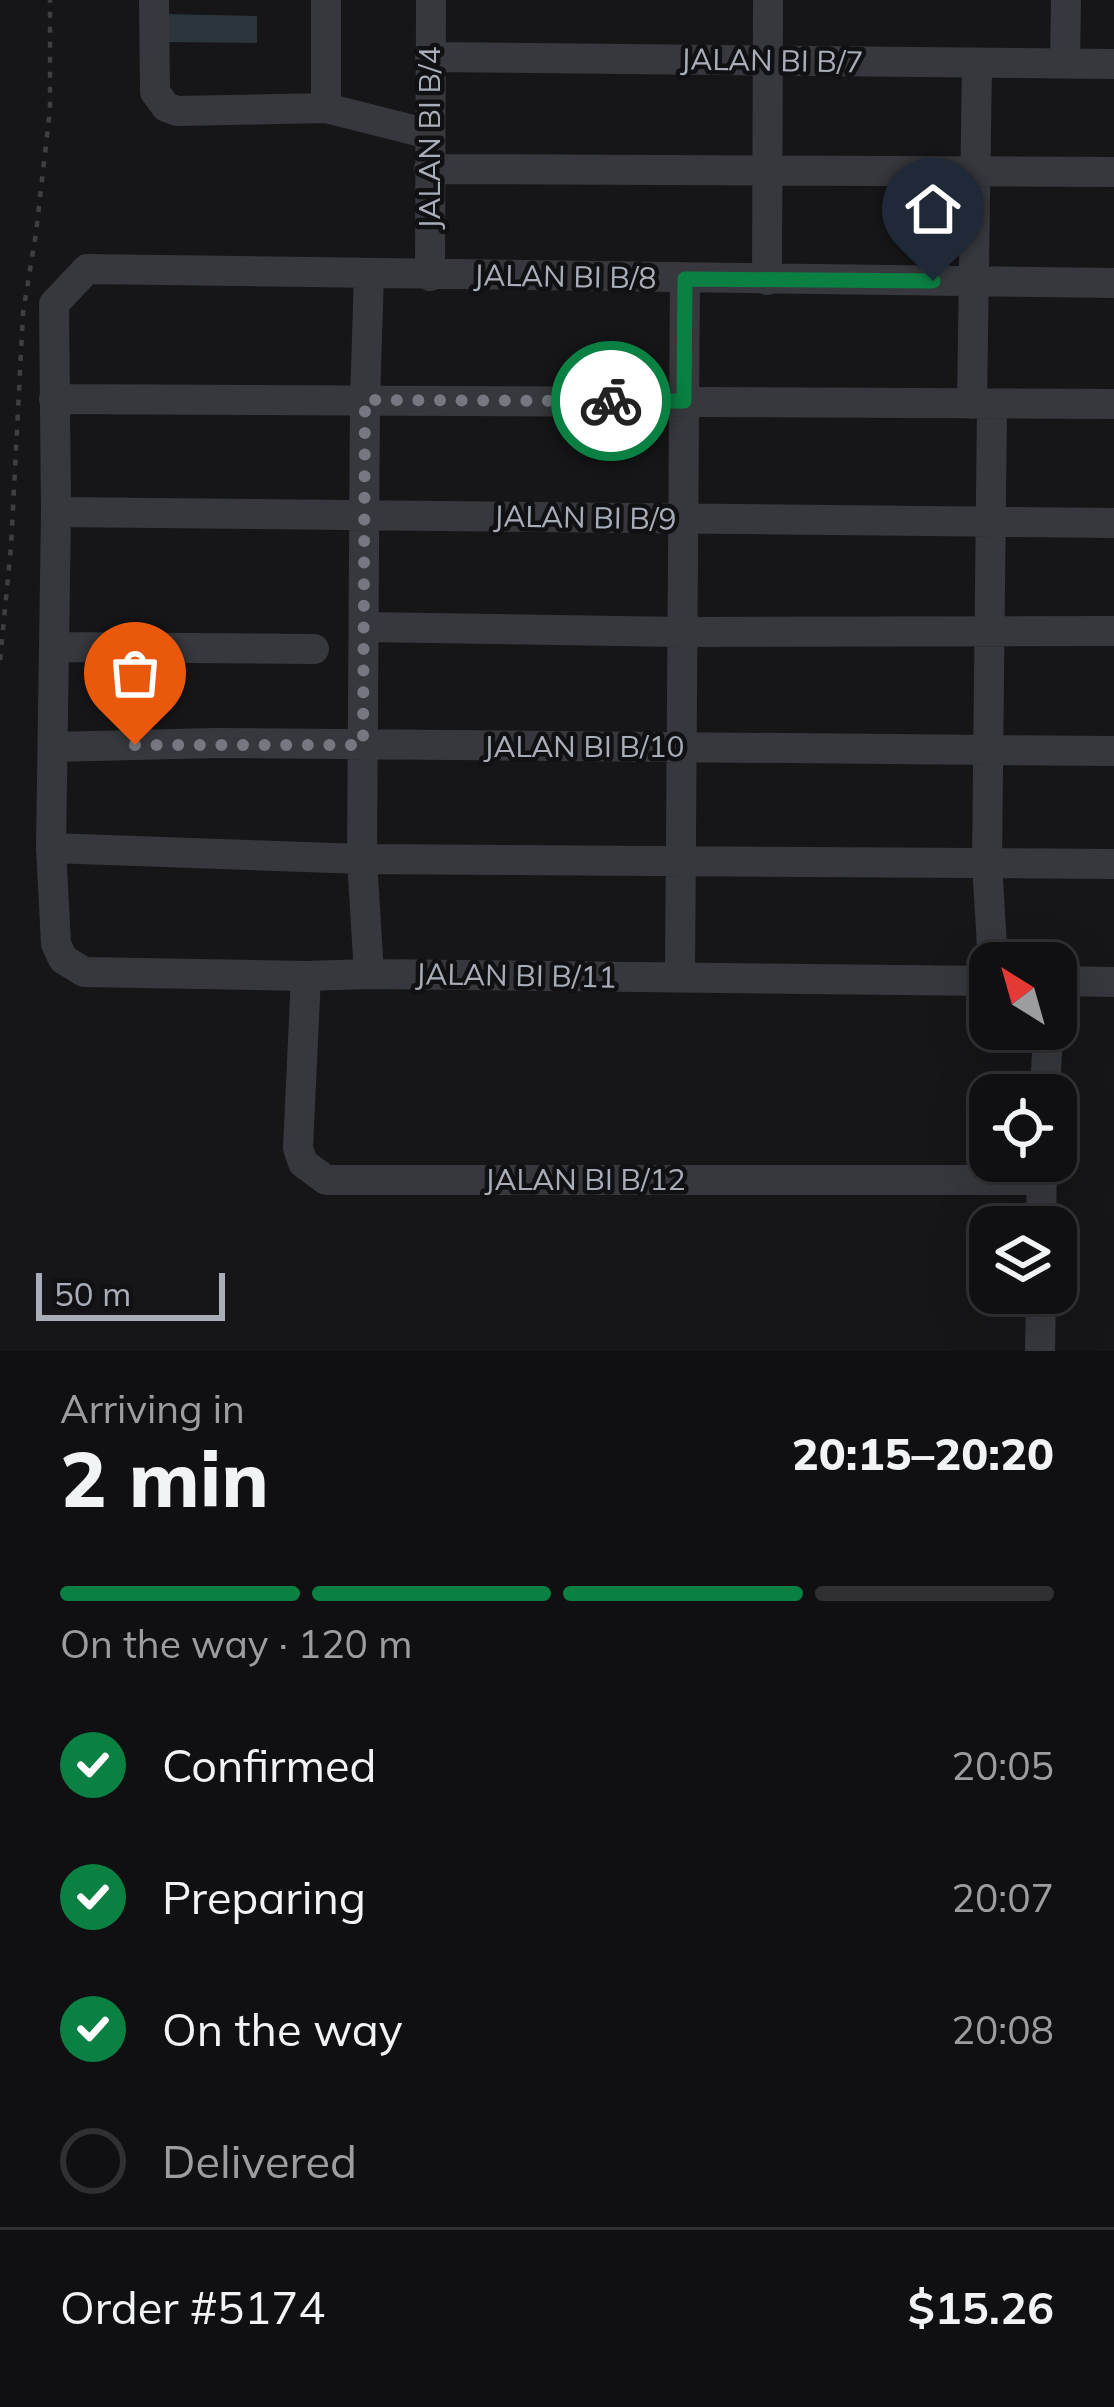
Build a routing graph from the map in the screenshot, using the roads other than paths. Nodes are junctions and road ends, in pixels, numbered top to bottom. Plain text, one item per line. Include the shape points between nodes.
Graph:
1 (154, 0) edge
2 (326, 0) edge
3 (431, 0) edge
4 (767, 0) edge
5 (1066, 0) edge
6 (430, 57) junction
7 (768, 61) junction
8 (976, 64) junction
9 (1065, 64) junction
10 (1114, 64) edge
11 (326, 108) junction
12 (429, 134) junction
13 (429, 169) junction
14 (766, 170) junction
15 (976, 172) junction
16 (1114, 172) edge
17 (369, 275) junction
18 (430, 276) junction
19 (685, 279) junction
20 (767, 280) junction
21 (975, 281) junction
22 (1114, 283) edge
23 (54, 399) junction
24 (365, 400) junction
25 (684, 401) junction
26 (982, 404) junction
27 (1114, 404) edge
28 (56, 512) junction
29 (364, 516) junction
30 (683, 519) junction
31 (991, 522) junction
32 (1114, 523) edge
33 (364, 627) junction
34 (1114, 631) edge
35 (682, 632) junction
36 (989, 632) junction
37 (55, 647) junction
38 (314, 649) dead end
39 (363, 745) junction
40 (54, 747) junction
41 (681, 748) junction
42 (988, 750) junction
43 (1114, 751) edge
44 (51, 848) junction
45 (362, 859) junction
46 (680, 859) junction
47 (987, 862) junction
48 (1114, 864) edge
49 (992, 942) edge
50 (369, 974) junction
51 (307, 976) junction
52 (680, 977) junction
53 (969, 980) edge
54 (1077, 981) edge
55 (1114, 982) edge
56 (969, 1172) edge
57 (1040, 1314) edge
58 (1040, 1351) edge

1 - 11 street via 154,92 166,106
2 - 11 street
3 - 6 street, JALAN BI B/4
4 - 7 street
5 - 9 street
6 - 7 street, JALAN BI B/7
6 - 12 street, JALAN BI B/4
7 - 8 street, JALAN BI B/7
7 - 14 street
8 - 9 street, JALAN BI B/7
8 - 15 street
9 - 10 street, JALAN BI B/7
11 - 12 street
12 - 13 street, JALAN BI B/4
13 - 14 street
13 - 18 street, JALAN BI B/4
14 - 15 street
14 - 20 street
15 - 16 street
15 - 21 street
17 - 18 street, JALAN BI B/8
17 - 23 street, JALAN BI B/8 via 87,269 54,304
17 - 24 street
18 - 19 street, JALAN BI B/8
19 - 20 street, JALAN BI B/8
19 - 25 street
20 - 21 street, JALAN BI B/8
21 - 22 street, JALAN BI B/8
21 - 26 street
23 - 24 street
23 - 28 street
24 - 25 street
24 - 29 street
25 - 26 street
25 - 30 street
26 - 27 street
26 - 31 street
28 - 29 street, JALAN BI B/9
28 - 37 street
29 - 30 street, JALAN BI B/9
29 - 33 street
30 - 31 street, JALAN BI B/9
30 - 35 street
31 - 32 street, JALAN BI B/9
31 - 36 street
33 - 35 street
33 - 39 street
34 - 36 street
35 - 36 street
35 - 41 street
36 - 42 street
37 - 38 street
37 - 40 street
39 - 40 street, JALAN BI B/10
39 - 41 street, JALAN BI B/10
39 - 45 street
40 - 44 street
41 - 42 street, JALAN BI B/10
41 - 46 street
42 - 43 street, JALAN BI B/10
42 - 47 street
44 - 45 street
44 - 51 street, JALAN BI B/11 via 56,944 84,972
45 - 46 street
45 - 50 street
46 - 47 street
46 - 52 street
47 - 48 street
47 - 49 street
50 - 51 street, JALAN BI B/11
50 - 52 street, JALAN BI B/11
51 - 56 street, JALAN BI B/12 via 298,1148 303,1163 326,1180
52 - 53 street, JALAN BI B/11
54 - 55 street
57 - 58 street

